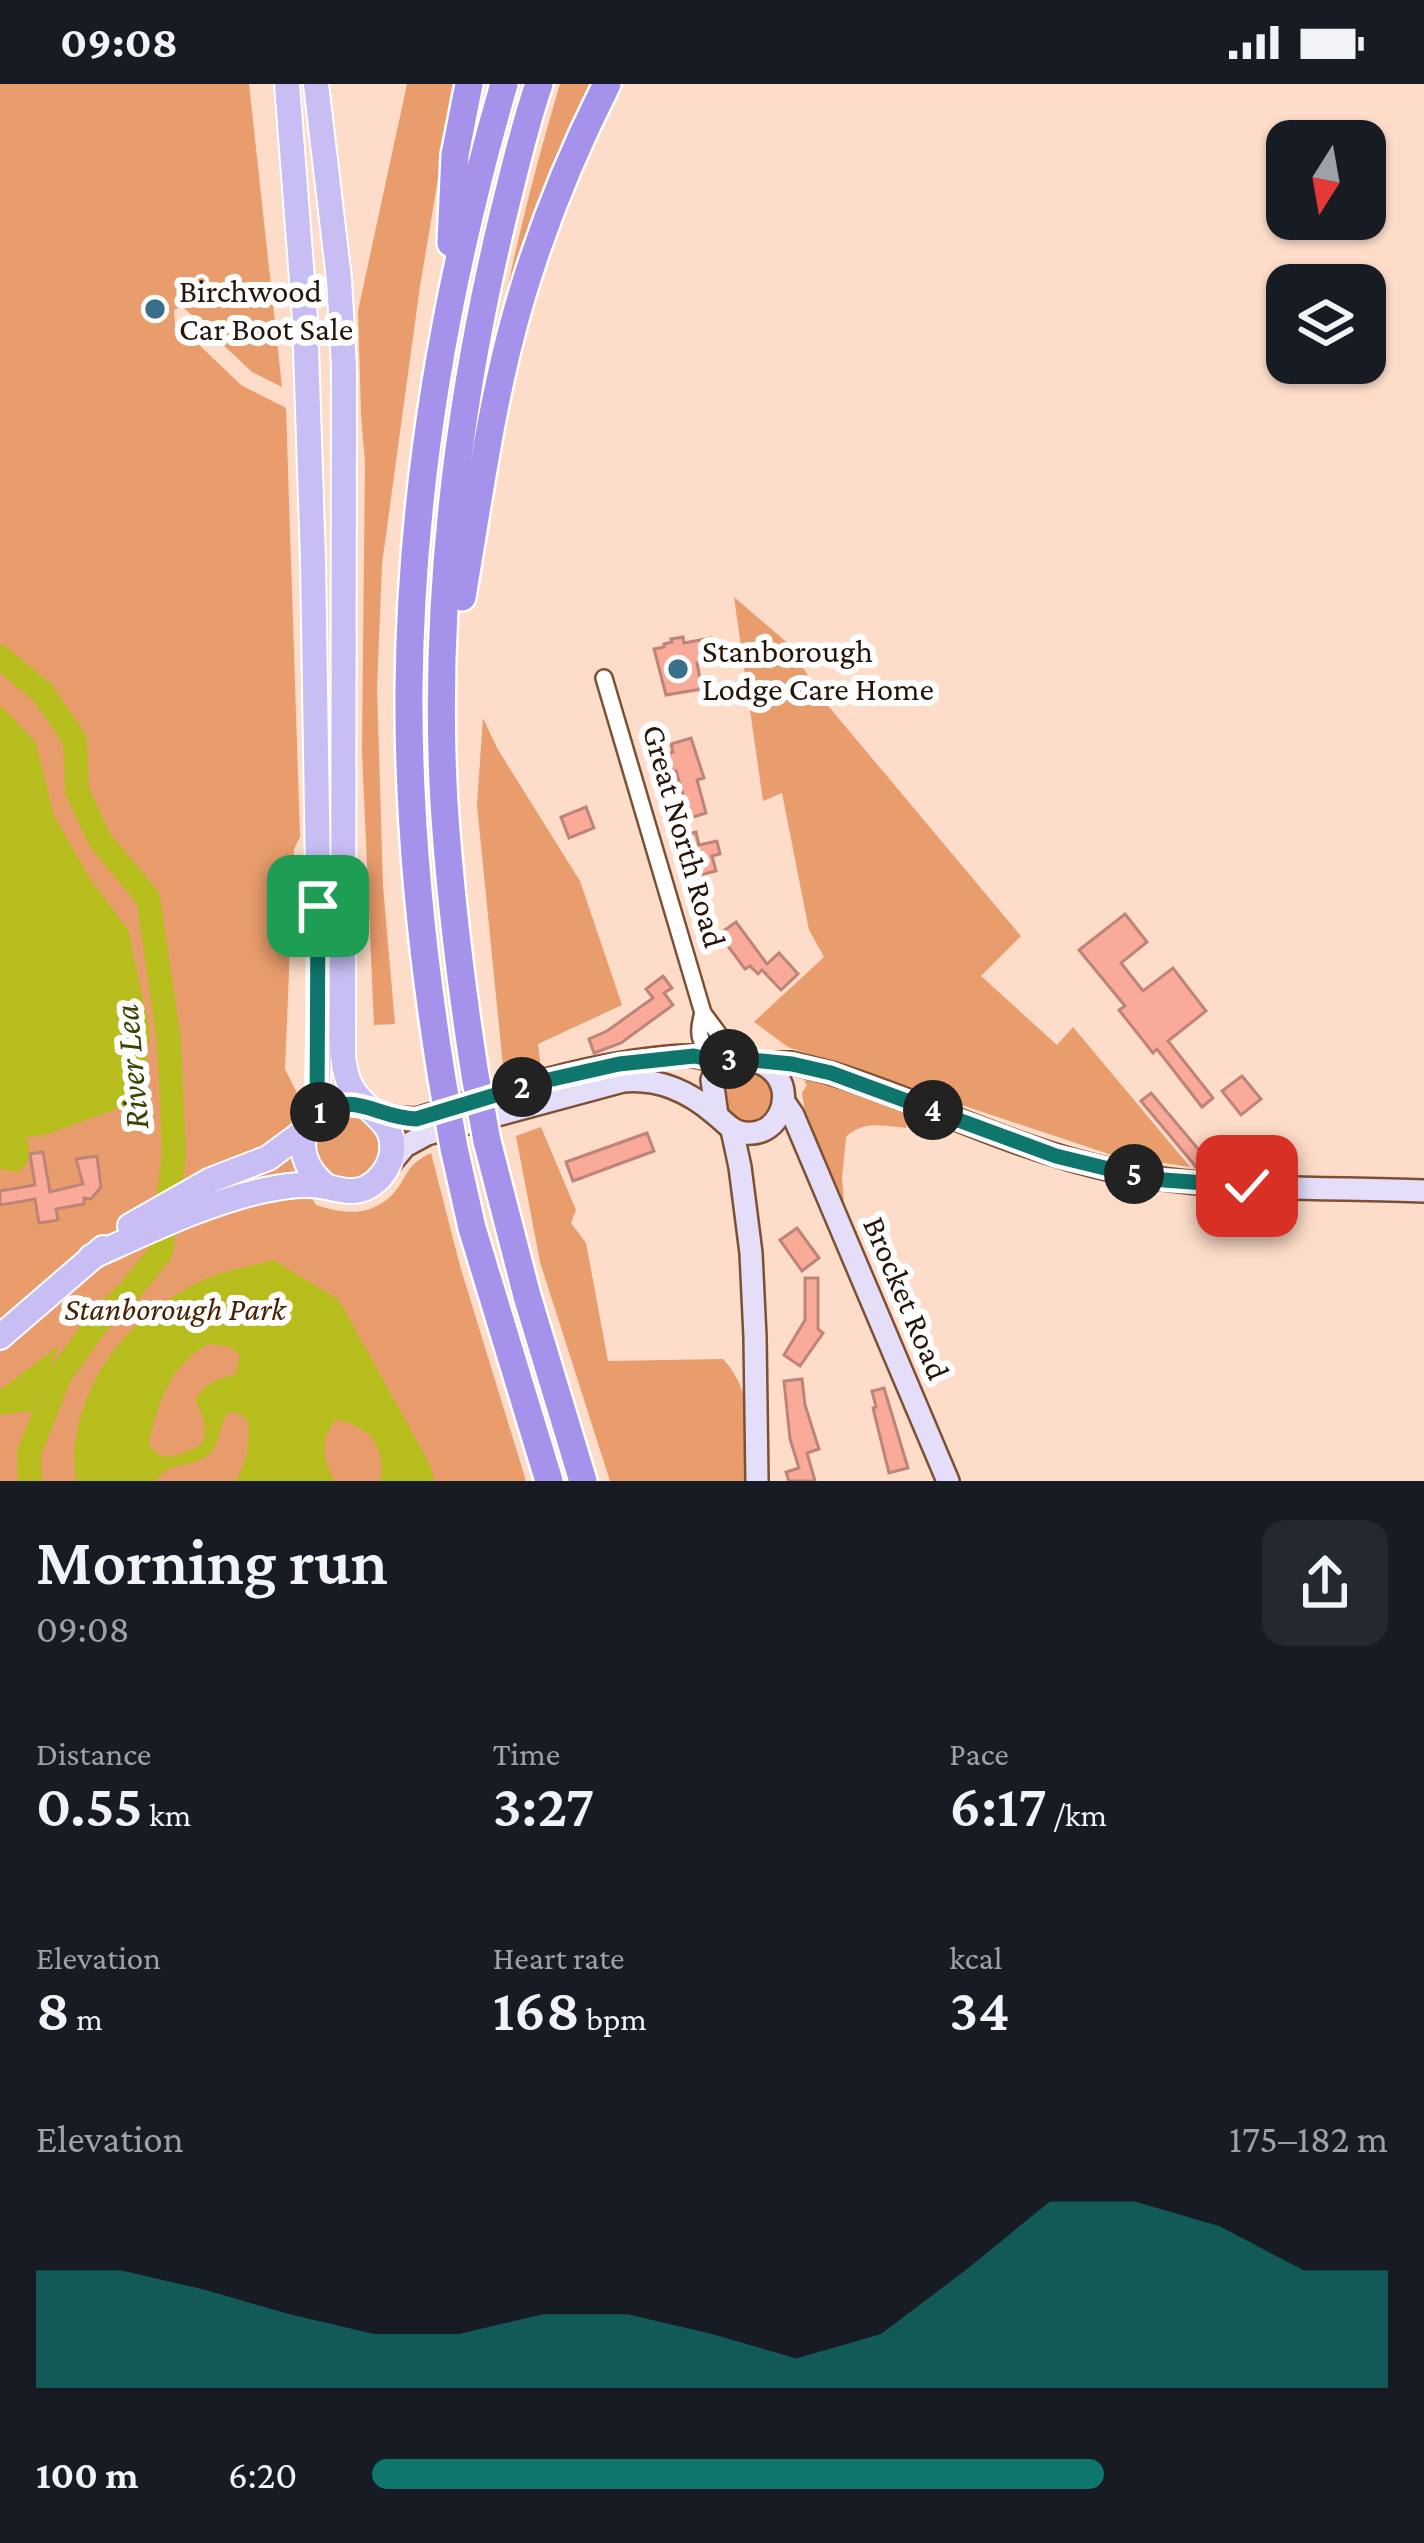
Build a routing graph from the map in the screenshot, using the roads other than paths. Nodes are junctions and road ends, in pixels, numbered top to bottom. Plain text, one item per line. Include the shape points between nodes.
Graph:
1 (287, 84) edge
2 (316, 84) edge
3 (469, 84) edge
4 (504, 84) edge
5 (539, 84) edge
6 (607, 84) edge
7 (448, 307) junction
8 (604, 678) dead end
9 (443, 709) junction
10 (723, 1060) junction
11 (763, 1063) junction
12 (814, 1070) junction
13 (784, 1096) junction
14 (371, 1109) junction
15 (311, 1122) junction
16 (724, 1122) junction
17 (763, 1130) junction
18 (802, 1142) junction
19 (389, 1165) junction
20 (740, 1167) junction
21 (327, 1186) junction
22 (1424, 1191) edge
23 (144, 1224) junction
24 (0, 1337) edge
25 (549, 1481) edge
26 (584, 1481) edge
27 (757, 1481) edge
28 (948, 1481) edge

1 - 15 main road via 312,537 320,1002
2 - 14 main road via 344,366 344,1056 349,1084
3 - 7 highway via 455,154
4 - 7 highway
5 - 9 highway via 465,402 446,583
6 - 9 highway via 520,299
7 - 25 highway, bridge via 418,525 409,686 419,916 454,1148
8 - 10 street, Great North Road via 703,1013 703,1046
9 - 26 highway, bridge via 452,890 487,1141
10 - 11 main road
10 - 14 main road via 619,1064 416,1119
10 - 16 main road via 712,1080
11 - 12 main road
11 - 13 main road
12 - 13 main road
12 - 22 main road via 1056,1156 1164,1180
13 - 17 main road via 780,1116
13 - 18 main road, Brocket Road
14 - 15 main road via 332,1105
14 - 19 main road via 389,1131
15 - 21 main road via 304,1159
15 - 23 main road via 268,1158 211,1180
16 - 17 main road via 748,1134
16 - 19 main road via 667,1084 623,1081 427,1134
16 - 20 main road
17 - 18 main road
17 - 20 main road
18 - 28 main road, Brocket Road
19 - 21 main road via 365,1188
20 - 27 main road via 751,1253
21 - 23 main road via 264,1190
23 - 24 main road via 91,1257

